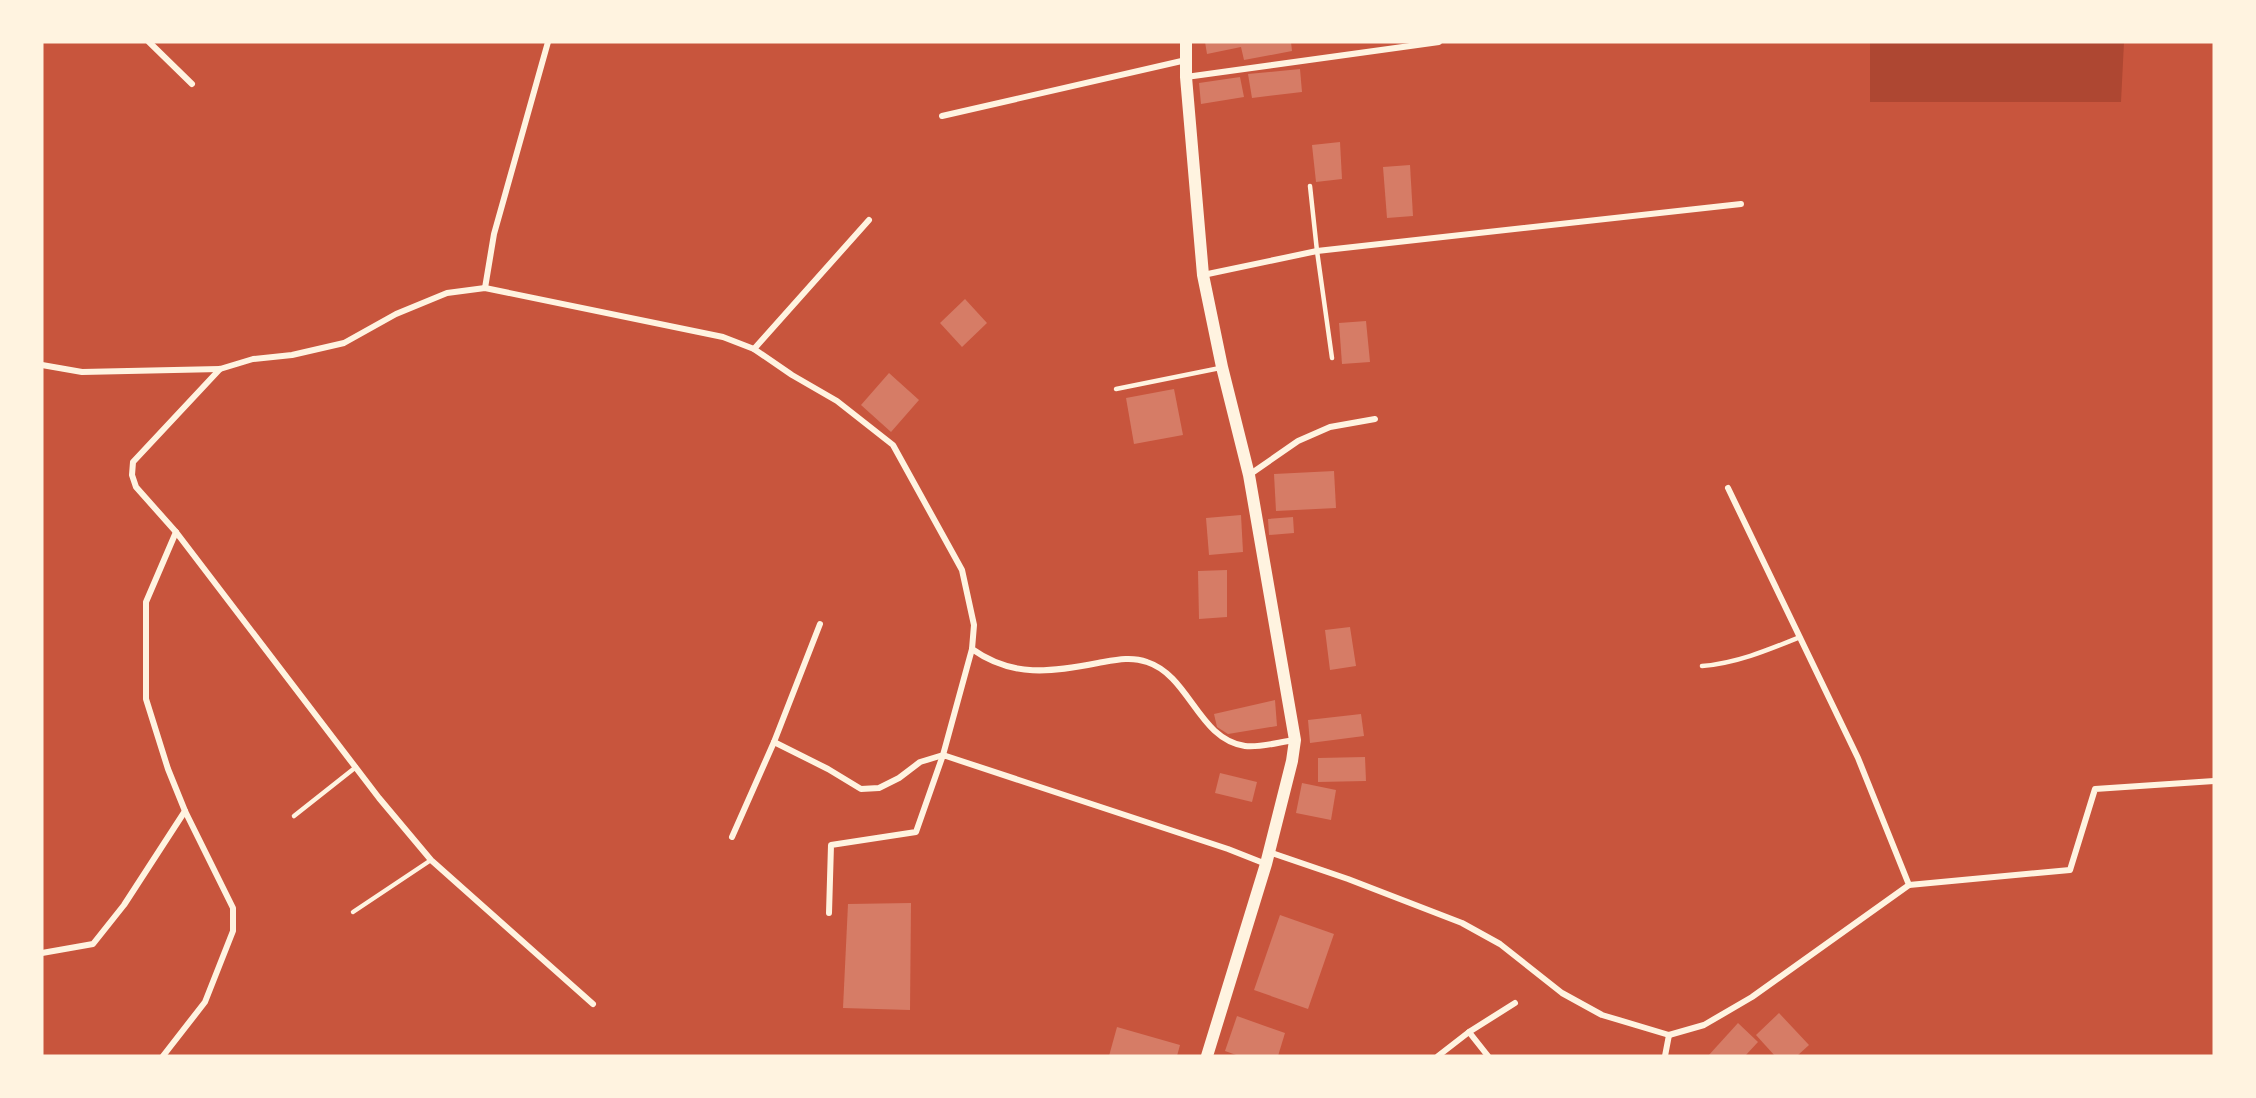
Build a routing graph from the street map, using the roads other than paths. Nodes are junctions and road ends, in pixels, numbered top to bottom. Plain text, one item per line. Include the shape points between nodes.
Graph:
1 (149, 42) edge
2 (548, 42) edge
3 (1186, 42) edge
4 (1439, 42) edge
5 (1186, 60) junction
6 (1186, 77) junction
7 (192, 84) dead end
8 (942, 116) dead end
9 (1310, 186) dead end
10 (1742, 204) dead end
11 (869, 220) dead end
12 (1317, 251) junction
13 (1203, 275) junction
14 (484, 288) junction
15 (754, 349) junction
16 (1332, 358) dead end
17 (42, 365) edge
18 (1222, 367) junction
19 (220, 369) junction
20 (1116, 389) dead end
21 (1375, 419) dead end
22 (1250, 475) junction
23 (1728, 488) dead end
24 (176, 532) junction
25 (820, 624) dead end
26 (1800, 637) junction
27 (972, 649) junction
28 (1702, 666) dead end
29 (1295, 740) junction
30 (774, 742) junction
31 (943, 755) junction
32 (356, 767) junction
33 (2214, 782) edge
34 (186, 811) junction
35 (294, 816) dead end
36 (732, 837) dead end
37 (1267, 858) junction
38 (430, 860) junction
39 (1908, 885) junction
40 (353, 912) dead end
41 (829, 912) dead end
42 (42, 953) edge
43 (1515, 1003) dead end
44 (593, 1004) dead end
45 (1469, 1032) junction
46 (1669, 1035) junction
47 (163, 1056) edge
48 (1207, 1056) edge
49 (1438, 1056) edge
50 (1488, 1056) edge
51 (1665, 1056) edge

1 - 7 street
2 - 14 street via 494,234
3 - 5 main road
4 - 6 street
5 - 6 main road
5 - 8 street
6 - 13 main road
9 - 12 lane
10 - 12 street
11 - 15 street
12 - 13 street
12 - 16 lane
13 - 18 main road
14 - 15 street via 723,337
14 - 19 street via 447,293 396,314 344,343 253,359
15 - 27 street via 837,401 893,445 962,570 974,625
17 - 19 street via 82,372
18 - 20 lane
18 - 22 main road
19 - 24 street via 133,462 136,487
21 - 22 street via 1330,427 1298,441
22 - 29 main road
23 - 26 street
24 - 32 street
24 - 34 street via 146,602 146,699
25 - 30 street
26 - 28 lane via 1744,658
26 - 39 street via 1858,758
27 - 29 street via 988,660 1024,671 1134,658 1150,662 1177,681 1217,734 1230,741 1245,746
27 - 31 street
29 - 37 main road
30 - 31 street via 861,789 879,788 920,762
30 - 36 street
31 - 37 street via 1228,849
31 - 41 street via 916,832 831,845
32 - 35 lane
32 - 38 street
33 - 39 street via 2095,789 2070,870
34 - 42 street via 93,944
34 - 47 street via 233,908 233,931 205,1002
37 - 46 street via 1348,879 1462,923 1500,944 1562,993 1602,1015
37 - 48 main road
38 - 40 lane
38 - 44 street
39 - 46 street via 1752,997 1704,1025
43 - 45 street
45 - 49 street
45 - 50 street
46 - 51 street

